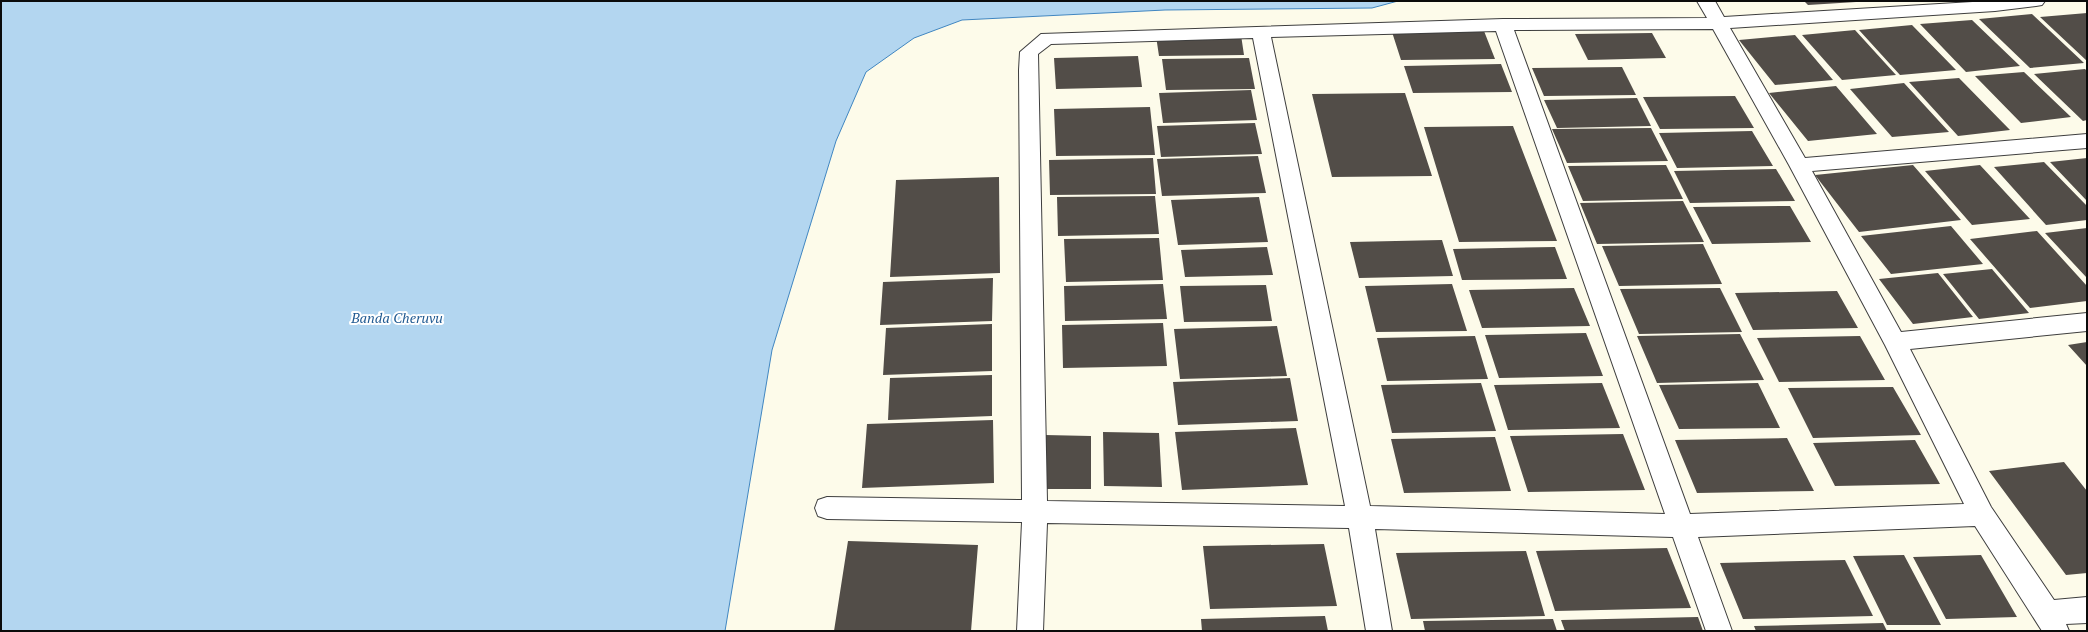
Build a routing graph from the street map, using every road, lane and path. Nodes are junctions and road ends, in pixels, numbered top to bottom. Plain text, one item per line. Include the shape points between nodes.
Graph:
1 (1706, 1) edge
2 (2036, 1) edge
3 (1992, 4) edge
4 (1718, 23) junction
5 (1503, 25) junction
6 (1261, 32) junction
7 (2087, 141) edge
8 (1798, 165) junction
9 (2087, 322) edge
10 (1894, 342) junction
11 (827, 508) dead end
12 (1035, 511) junction
13 (1982, 515) junction
14 (1360, 517) junction
15 (1681, 526) junction
16 (2087, 610) edge
17 (2052, 622) edge
18 (1030, 631) edge
19 (1378, 631) edge
20 (1719, 631) edge

1 - 4 street
2 - 3 street
3 - 4 street
4 - 5 street
4 - 8 street
5 - 6 street
5 - 15 street
6 - 12 street via 1047,38 1029,52
6 - 14 street
7 - 8 street
8 - 10 street
9 - 10 street
10 - 13 street
11 - 12 street
12 - 14 street
12 - 18 street
13 - 15 street
13 - 17 street
14 - 15 street
14 - 19 street
15 - 20 street
16 - 17 street

